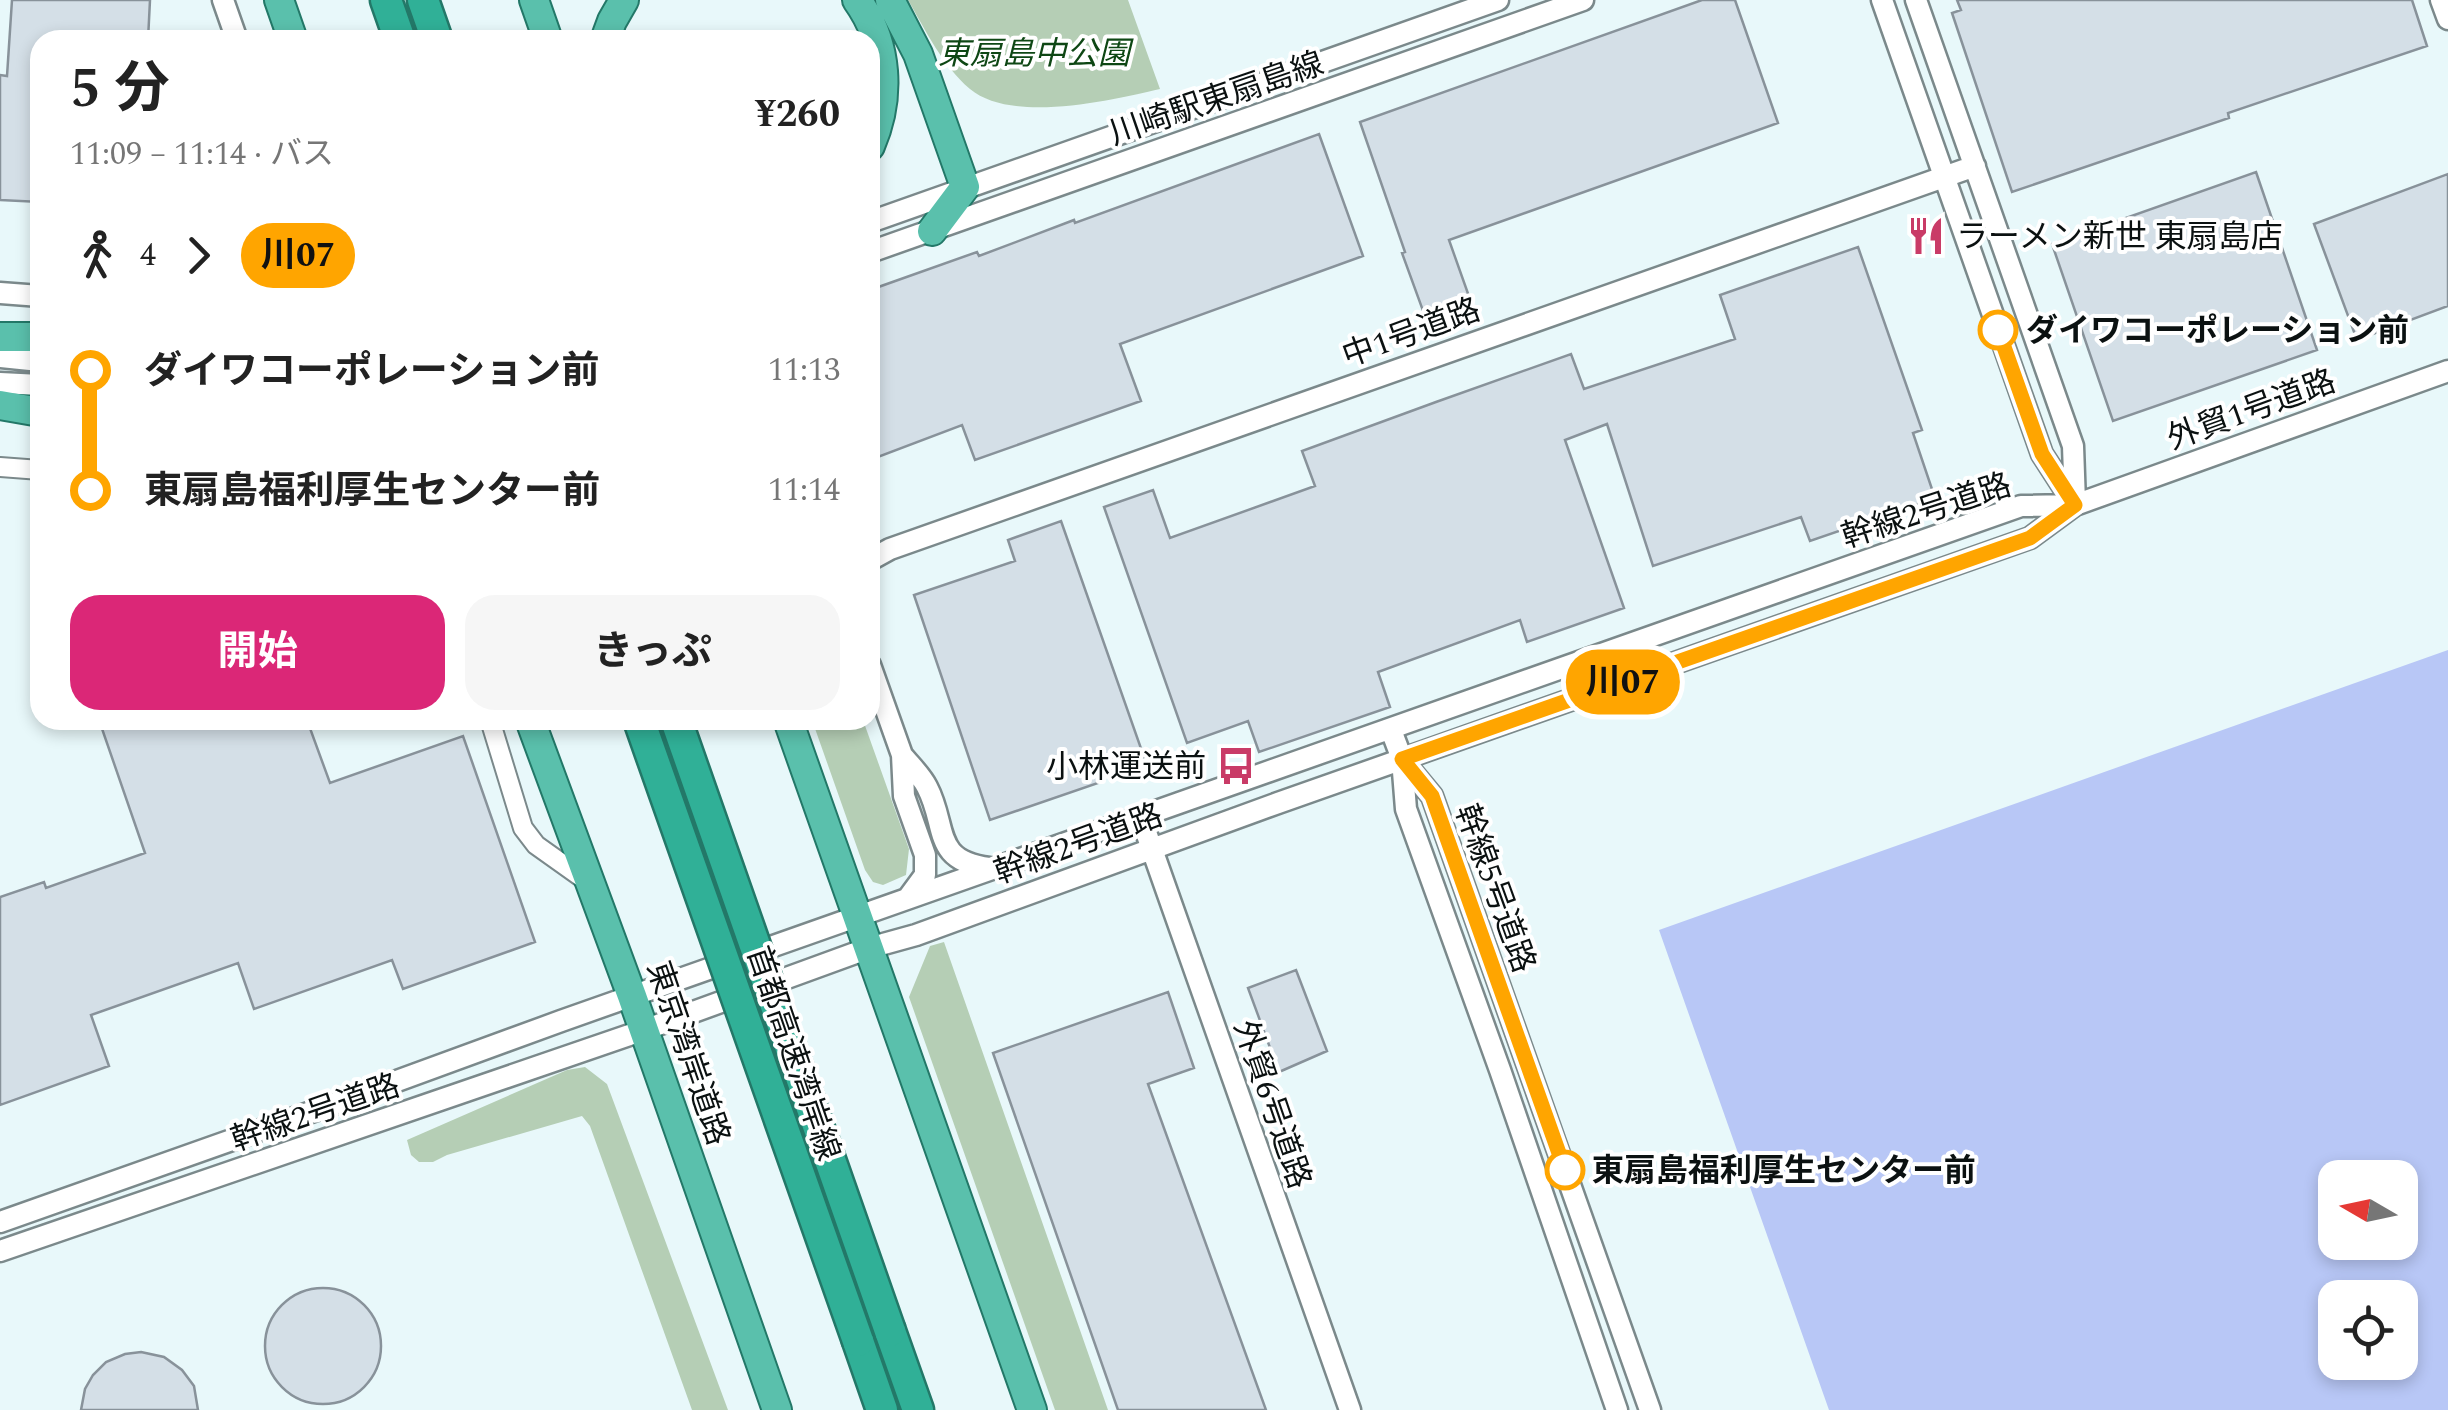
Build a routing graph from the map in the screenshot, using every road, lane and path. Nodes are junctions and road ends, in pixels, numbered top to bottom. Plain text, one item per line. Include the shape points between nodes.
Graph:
1 (222, 0) edge
2 (280, 0) edge
3 (386, 0) edge
4 (423, 0) edge
5 (534, 0) edge
6 (624, 0) edge
7 (857, 0) edge
8 (890, 0) edge
9 (1498, 0) edge
10 (1582, 0) edge
11 (1882, 0) edge
12 (1916, 0) edge
13 (2442, 0) edge
14 (2448, 19) edge
15 (233, 30) edge
16 (290, 30) edge
17 (396, 30) edge
18 (434, 30) edge
19 (544, 30) edge
20 (610, 30) edge
21 (875, 30) edge
22 (880, 52) edge
23 (880, 116) edge
24 (1975, 166) junction
25 (1944, 176) junction
26 (966, 187) junction
27 (880, 218) edge
28 (932, 231) junction
29 (880, 249) edge
30 (0, 293) edge
31 (30, 295) edge
32 (0, 337) edge
33 (30, 337) edge
34 (0, 358) edge
35 (30, 360) edge
36 (2448, 371) edge
37 (0, 383) edge
38 (30, 384) edge
39 (0, 406) edge
40 (30, 410) edge
41 (0, 467) edge
42 (30, 469) edge
43 (2075, 505) junction
44 (880, 554) edge
45 (880, 693) edge
46 (494, 730) edge
47 (534, 730) edge
48 (644, 730) edge
49 (680, 730) edge
50 (792, 730) edge
51 (1391, 730) junction
52 (902, 755) junction
53 (1402, 759) junction
54 (1141, 818) junction
55 (1152, 848) junction
56 (993, 869) junction
57 (592, 884) junction
58 (906, 899) junction
59 (858, 916) junction
60 (869, 948) junction
61 (632, 996) junction
62 (644, 1030) junction
63 (0, 1222) edge
64 (0, 1251) edge
65 (778, 1410) edge
66 (882, 1410) edge
67 (918, 1410) edge
68 (1032, 1410) edge
69 (1350, 1410) edge
70 (1617, 1410) edge
71 (1650, 1410) edge

1 - 15 street
2 - 16 highway
3 - 17 highway
4 - 18 highway
5 - 19 highway
6 - 20 highway
7 - 21 highway
8 - 26 highway via 918,54
9 - 26 street, 川崎駅東扇島線
10 - 28 street, 川崎駅東扇島線
11 - 25 street
12 - 24 street
13 - 14 street
22 - 23 highway
24 - 25 street, 中1号道路
24 - 43 street via 2073,446
25 - 43 street via 2042,454
25 - 44 street, 中1号道路
26 - 27 street, 川崎駅東扇島線
26 - 28 highway
28 - 29 street, 川崎駅東扇島線
30 - 31 street
32 - 33 highway
34 - 35 street
36 - 43 street, 外貿1号道路
37 - 38 street
39 - 40 highway
41 - 42 street
43 - 51 street, 幹線2号道路 via 2021,506
43 - 53 street, 幹線2号道路 via 2030,538
45 - 52 street
46 - 57 street via 523,828 536,845
47 - 57 highway, 東京湾岸道路
48 - 66 highway, 首都高速湾岸線, bridge
49 - 67 highway, 首都高速湾岸線, bridge
50 - 59 highway
51 - 53 street
51 - 54 street, 幹線2号道路
52 - 56 street via 926,786 951,854
52 - 58 street via 904,796 926,865
53 - 55 street, 幹線2号道路
53 - 70 street, 幹線5号道路 via 1406,809
53 - 71 street, 幹線5号道路 via 1432,796
54 - 55 street, 外貿6号道路
54 - 56 street, 幹線2号道路
55 - 60 street, 幹線2号道路
55 - 69 street, 外貿6号道路
56 - 58 street, 幹線2号道路
57 - 61 highway, 東京湾岸道路
58 - 59 street, 幹線2号道路
59 - 60 highway
59 - 61 street, 幹線2号道路
60 - 62 street, 幹線2号道路
60 - 68 highway
61 - 62 highway, 東京湾岸道路
61 - 63 street, 幹線2号道路
62 - 64 street, 幹線2号道路
62 - 65 highway, 東京湾岸道路

